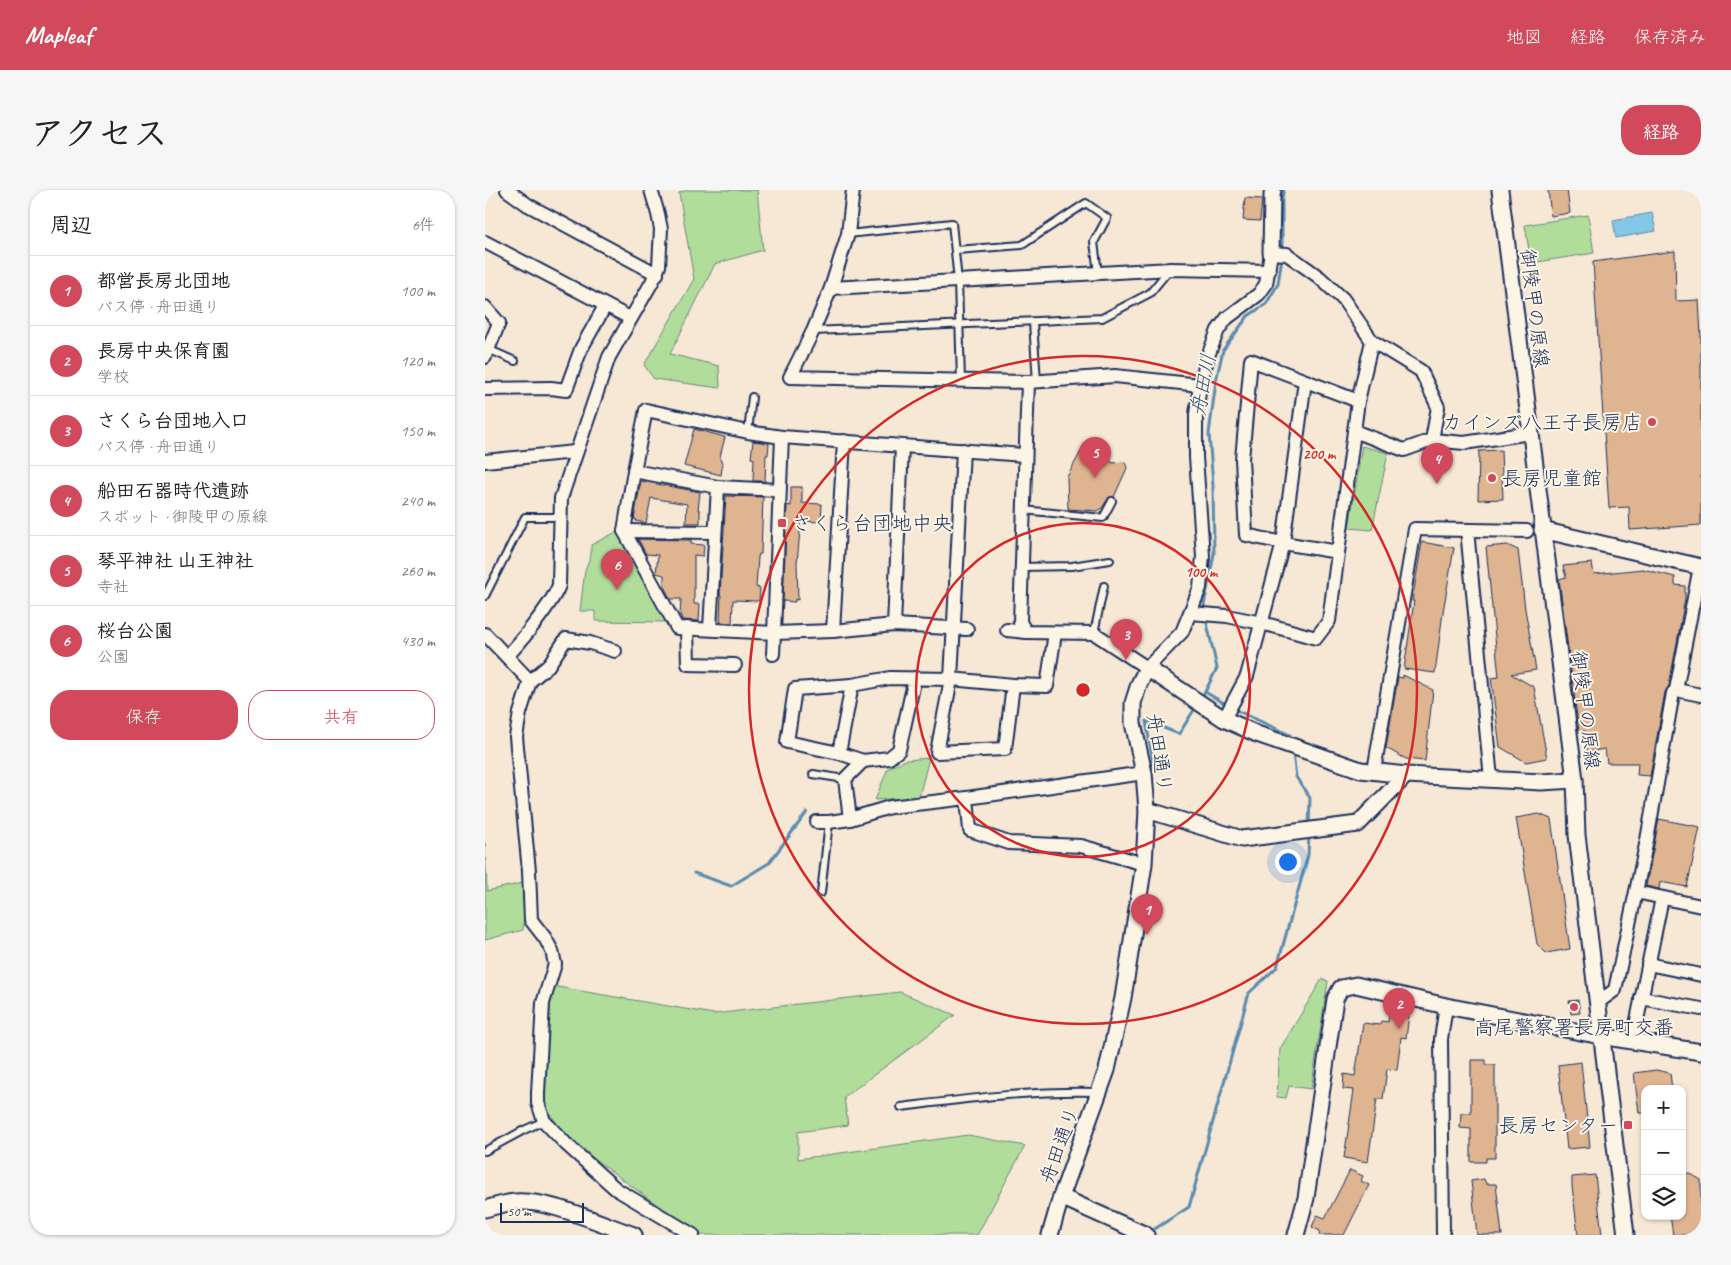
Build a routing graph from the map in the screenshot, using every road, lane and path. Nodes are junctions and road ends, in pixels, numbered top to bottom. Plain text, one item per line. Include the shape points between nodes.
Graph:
1 (507, 190) edge
2 (651, 190) edge
3 (853, 190) edge
4 (1273, 190) edge
5 (1500, 190) edge
6 (848, 234) junction
7 (485, 242) edge
8 (956, 250) junction
9 (1278, 253) junction
10 (1171, 269) junction
11 (1269, 271) junction
12 (1098, 273) junction
13 (657, 274) junction
14 (958, 281) junction
15 (831, 288) junction
16 (605, 306) junction
17 (485, 307) edge
18 (630, 318) junction
19 (1033, 322) junction
20 (960, 325) junction
21 (813, 331) junction
22 (1372, 341) junction
23 (487, 353) edge
24 (515, 361) dead end
25 (961, 380) junction
26 (1305, 381) junction
27 (1032, 382) junction
28 (1200, 385) junction
29 (485, 390) edge
30 (752, 397) dead end
31 (1359, 401) junction
32 (748, 432) junction
33 (1354, 432) junction
34 (1530, 433) junction
35 (782, 437) junction
36 (1432, 440) junction
37 (844, 441) junction
38 (902, 446) junction
39 (963, 450) junction
40 (575, 452) junction
41 (1024, 455) junction
42 (485, 461) edge
43 (634, 471) junction
44 (718, 487) junction
45 (779, 490) junction
46 (1112, 501) dead end
47 (1023, 510) junction
48 (559, 517) junction
49 (1467, 530) junction
50 (1542, 530) junction
51 (624, 531) junction
52 (1527, 531) dead end
53 (715, 532) junction
54 (1283, 543) junction
55 (1338, 552) junction
56 (1110, 560) dead end
57 (1021, 567) junction
58 (1700, 567) edge
59 (1104, 586) dead end
60 (485, 596) edge
61 (1191, 613) junction
62 (1262, 623) junction
63 (894, 626) junction
64 (687, 628) junction
65 (953, 628) junction
66 (710, 629) junction
67 (967, 629) dead end
68 (1007, 630) dead end
69 (833, 631) junction
70 (1026, 632) junction
71 (774, 633) junction
72 (1055, 633) junction
73 (1094, 633) junction
74 (485, 634) edge
75 (615, 651) dead end
76 (773, 654) dead end
77 (507, 656) junction
78 (735, 665) dead end
79 (1147, 668) junction
80 (915, 678) junction
81 (951, 679) junction
82 (530, 681) junction
83 (852, 685) junction
84 (1013, 685) junction
85 (1677, 690) junction
86 (1701, 695) edge
87 (1224, 719) junction
88 (839, 753) junction
89 (863, 761) junction
90 (1373, 772) junction
91 (1144, 773) junction
92 (813, 774) dead end
93 (1406, 775) junction
94 (845, 779) junction
95 (1491, 780) junction
96 (1575, 780) junction
97 (967, 798) junction
98 (1147, 810) junction
99 (850, 819) junction
100 (823, 822) joint
101 (1144, 864) junction
102 (1636, 892) junction
103 (821, 893) dead end
104 (1662, 898) junction
105 (1701, 906) edge
106 (1648, 964) junction
107 (1701, 975) edge
108 (1641, 998) junction
109 (1597, 1003) junction
110 (1446, 1006) junction
111 (1701, 1009) edge
112 (1601, 1036) junction
113 (1634, 1041) junction
114 (1701, 1052) edge
115 (1099, 1092) junction
116 (901, 1107) dead end
117 (544, 1121) junction
118 (485, 1151) edge
119 (1061, 1197) junction
120 (485, 1209) edge
121 (1141, 1233) edge
122 (634, 1235) edge
123 (693, 1235) edge
124 (1050, 1235) edge
125 (1296, 1235) edge
126 (1443, 1235) edge
127 (1626, 1235) edge

1 - 13 street
2 - 13 street via 661,229
3 - 6 street
4 - 9 street, 舟田通り
5 - 34 street, 御陵甲の原線
6 - 8 lane via 953,223
6 - 15 street
7 - 16 street
8 - 12 lane via 1022,245 1086,204 1107,218 1094,242
8 - 14 lane
9 - 11 street, 舟田通り
9 - 22 street via 1319,277 1343,300
10 - 11 street
10 - 12 street
10 - 19 lane via 1150,293 1103,318
11 - 28 street, 舟田通り via 1267,284 1259,294 1227,318 1218,330
12 - 14 street
13 - 18 street
14 - 15 street
14 - 20 lane
15 - 21 street
16 - 18 street
16 - 29 street via 581,349 566,390
17 - 23 street via 499,323
18 - 40 street via 609,357
19 - 20 lane
19 - 27 lane
20 - 21 lane
20 - 25 lane
21 - 25 street via 790,377
22 - 31 street
22 - 36 street via 1421,371 1438,407
23 - 24 lane
25 - 27 street
26 - 31 street
26 - 54 street
26 - 54 street via 1251,360 1242,459 1246,535
27 - 28 street via 1115,376
27 - 41 street
28 - 61 street, 舟田通り via 1195,440 1203,556 1199,588
30 - 32 lane
31 - 33 street
32 - 35 street
32 - 43 street via 647,410
33 - 36 street via 1404,450
33 - 55 street
34 - 36 street via 1464,443
34 - 50 street, 御陵甲の原線
35 - 37 street
35 - 45 street
37 - 38 street
37 - 69 street
38 - 39 street
38 - 63 street
39 - 41 street
39 - 65 street
40 - 42 street
40 - 48 street via 561,498
41 - 47 street
43 - 44 street
43 - 51 street
44 - 45 street
44 - 53 street
45 - 71 street
46 - 47 lane via 1103,518
47 - 57 street
48 - 60 lane via 525,517
48 - 77 street via 558,590
49 - 52 street
49 - 90 street via 1415,529
49 - 95 street
50 - 58 street
50 - 96 street, 御陵甲の原線
51 - 53 street
51 - 64 street via 677,628
53 - 66 street
54 - 55 street
54 - 62 street
55 - 62 street via 1329,621 1316,638
56 - 57 lane via 1072,566
57 - 70 street via 1020,622
58 - 85 street
59 - 73 lane
61 - 62 street
61 - 79 street, 舟田通り via 1182,632
62 - 87 street via 1247,676
63 - 65 street
63 - 69 street
64 - 66 street
64 - 78 street via 688,664
65 - 67 street
65 - 81 street
66 - 71 street
68 - 70 street
69 - 71 street
70 - 72 street
71 - 76 street
72 - 73 street
72 - 84 street via 1047,686
73 - 79 street
74 - 77 street
75 - 82 street via 566,639 549,666
77 - 82 street
79 - 87 street
79 - 91 street, 舟田通り via 1133,703 1133,723
80 - 81 street
80 - 83 street via 890,678
80 - 89 street via 899,750 889,758
81 - 84 street
81 - 84 street via 937,752 1005,749
82 - 117 street via 516,737 531,920 545,938 555,964 543,1003 538,1103
83 - 88 street
83 - 88 street via 795,689 787,742
85 - 86 street
85 - 102 street via 1673,693
87 - 90 street via 1257,734
88 - 89 street
89 - 94 street
90 - 93 street
91 - 97 street
91 - 98 street, 舟田通り
92 - 94 lane
93 - 95 street
93 - 98 street via 1358,824 1242,839
94 - 99 street
95 - 96 street
96 - 109 street, 御陵甲の原線 via 1577,835
97 - 99 street via 891,807
97 - 101 street via 970,830 1009,843 1081,846
98 - 101 street, 舟田通り
99 - 100 street
100 - 103 lane
101 - 115 street, 舟田通り via 1123,998
102 - 104 street
102 - 109 street via 1615,990
104 - 105 street
104 - 106 street
106 - 107 street
106 - 108 street
108 - 111 street
108 - 113 street
109 - 112 street, 御陵甲の原線
110 - 112 street
110 - 125 street via 1357,985 1341,988 1335,999 1306,1198
110 - 126 street via 1441,1039
112 - 113 street
112 - 127 street, 御陵甲の原線
113 - 114 street
115 - 116 lane via 988,1096
115 - 119 street, 舟田通り
117 - 118 lane
117 - 123 street via 616,1189
119 - 121 street
119 - 124 street, 舟田通り
120 - 122 street via 515,1202 533,1203

